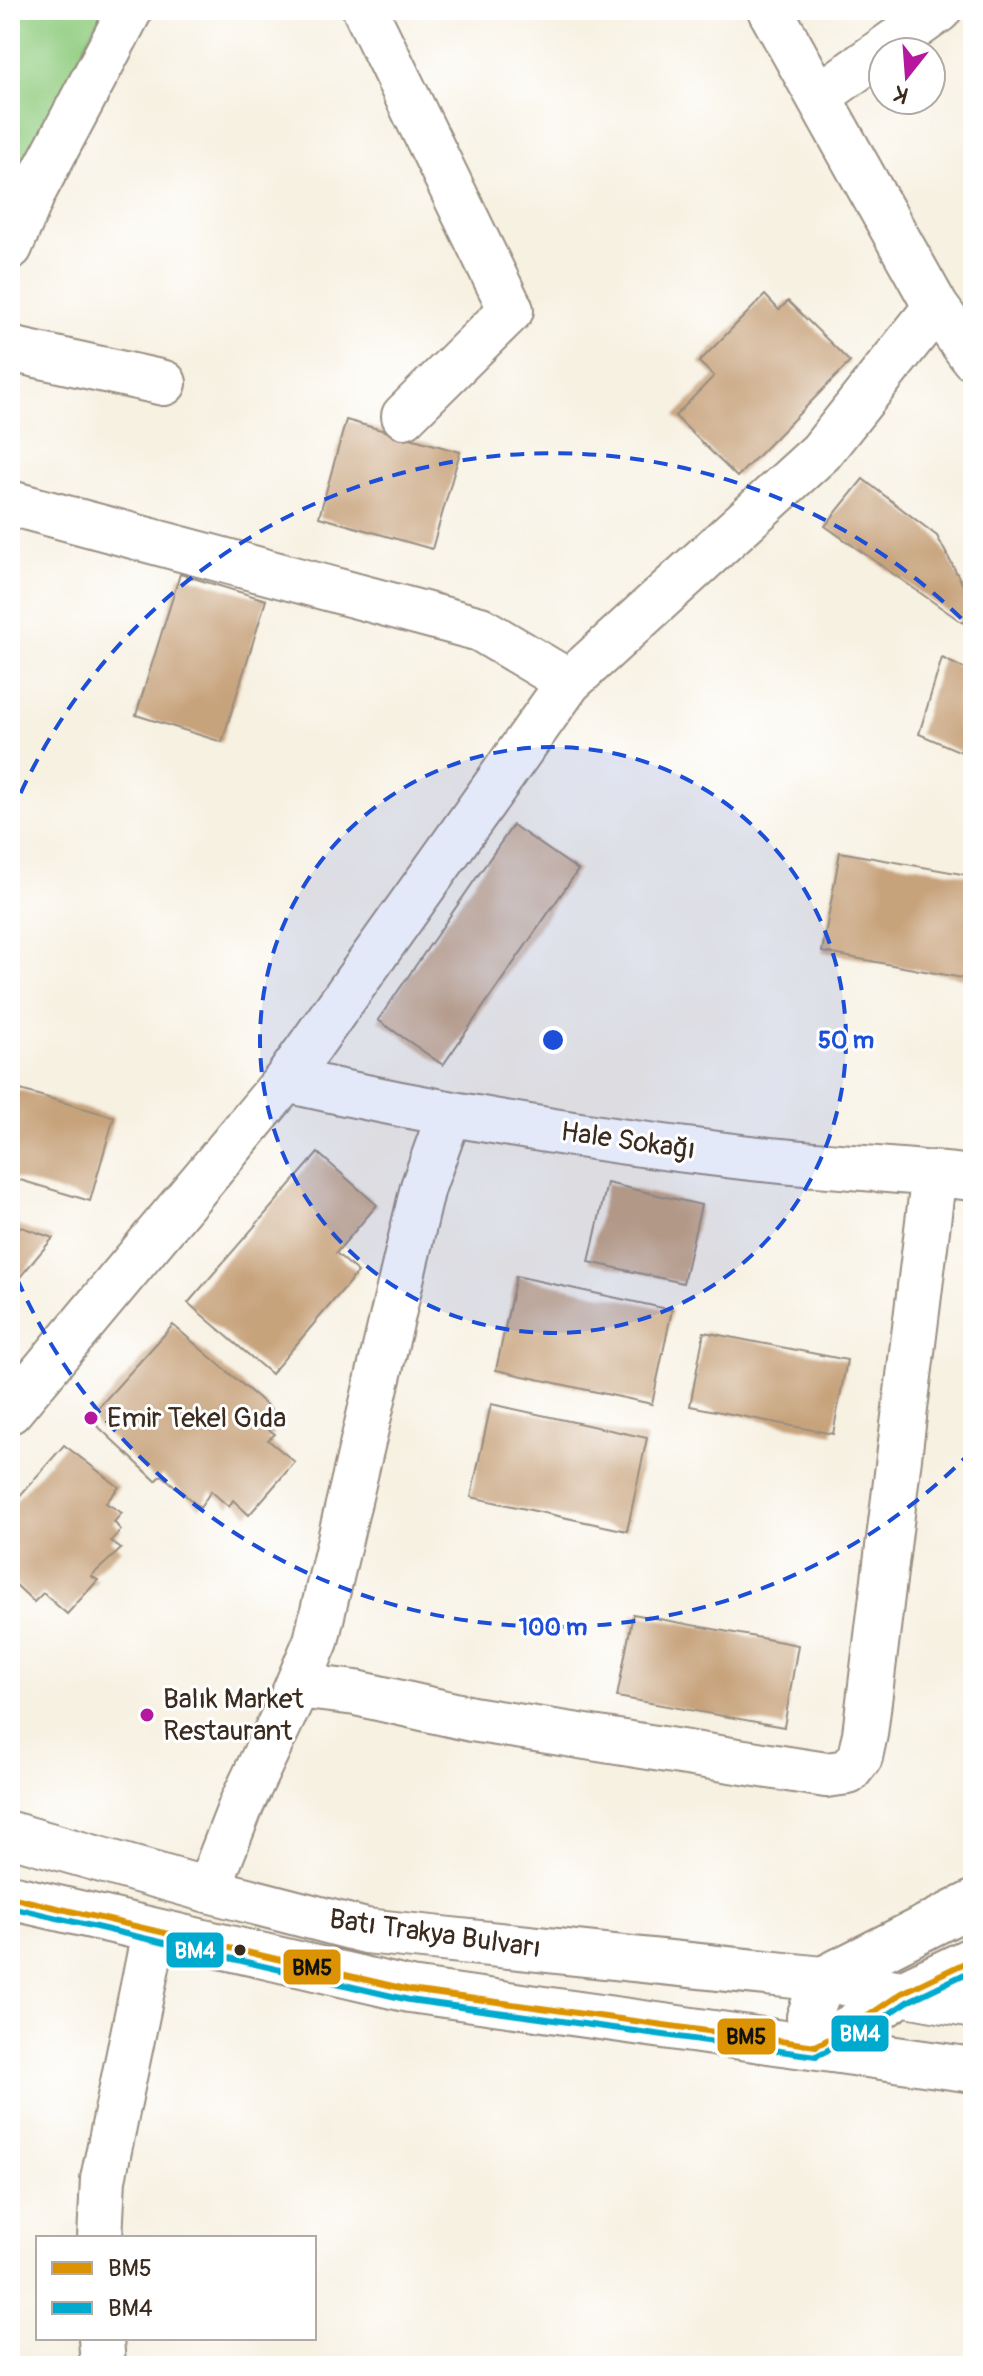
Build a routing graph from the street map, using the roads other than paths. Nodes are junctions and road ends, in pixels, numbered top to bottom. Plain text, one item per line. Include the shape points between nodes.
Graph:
1 (130, 10) edge
2 (365, 10) edge
3 (770, 10) edge
4 (939, 10) edge
5 (819, 96) junction
6 (10, 247) edge
7 (936, 307) junction
8 (10, 349) edge
9 (973, 358) edge
10 (164, 383) dead end
11 (404, 416) dead end
12 (10, 503) edge
13 (569, 682) junction
14 (286, 1080) junction
15 (449, 1115) junction
16 (954, 1176) edge
17 (10, 1411) edge
18 (297, 1686) junction
19 (10, 1834) edge
20 (208, 1890) junction
21 (10, 1897) edge
22 (973, 1903) edge
23 (154, 1933) junction
24 (973, 1959) edge
25 (823, 1979) junction
26 (902, 1993) junction
27 (973, 2006) edge
28 (816, 2046) junction
29 (973, 2070) edge
30 (100, 2236) edge
31 (101, 2340) edge
32 (103, 2366) edge

1 - 6 street
2 - 11 street via 511,310
3 - 5 street
4 - 5 street
5 - 7 street
7 - 9 street
7 - 13 street via 821,452
8 - 10 street
12 - 13 street via 480,629
13 - 14 street
14 - 15 street, Hale Sokağı
14 - 17 street
15 - 16 street, Hale Sokağı via 743,1157
15 - 18 street via 423,1187 316,1641
16 - 18 street via 865,1734 860,1757 848,1772 826,1775
18 - 20 street
19 - 20 street, Batı Trakya Bulvarı
20 - 25 street, Batı Trakya Bulvarı via 366,1931
21 - 23 street, Batı Trakya Bulvarı
22 - 25 street
23 - 28 street, Batı Trakya Bulvarı via 410,1990
23 - 30 street via 103,2179
24 - 26 street
25 - 26 street, Batı Trakya Bulvarı
25 - 28 street via 809,2017
26 - 27 street, Batı Trakya Bulvarı
26 - 28 street
28 - 29 street, Batı Trakya Bulvarı
31 - 32 street

